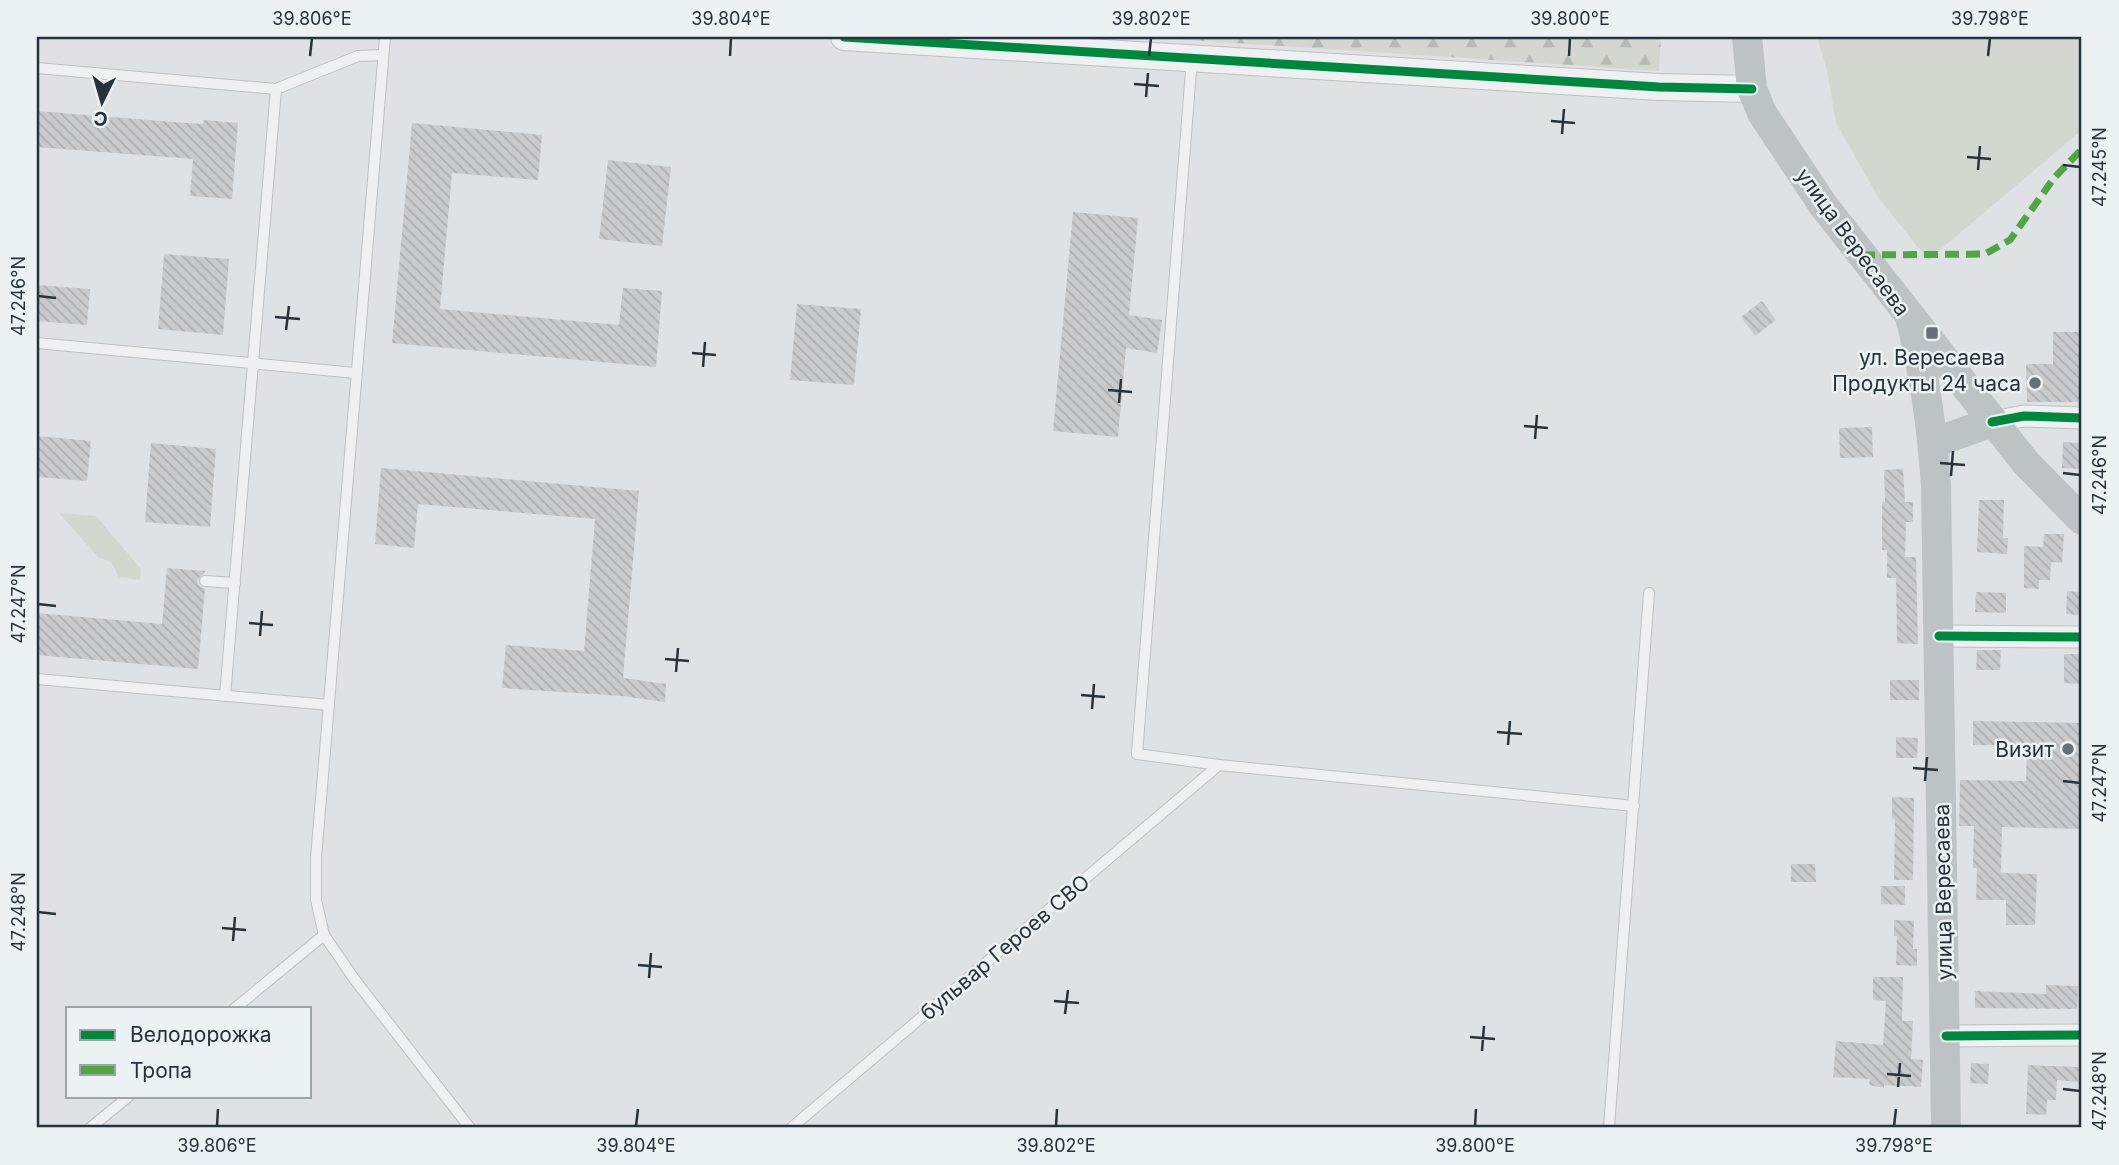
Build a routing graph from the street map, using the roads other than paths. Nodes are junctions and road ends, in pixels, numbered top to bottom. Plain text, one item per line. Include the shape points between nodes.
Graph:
1 (385, 37) edge
2 (844, 37) edge
3 (1747, 37) edge
4 (383, 55) junction
5 (1192, 58) junction
6 (37, 68) edge
7 (276, 89) junction
8 (1752, 89) junction
9 (1910, 317) junction
10 (37, 343) edge
11 (253, 364) junction
12 (356, 373) junction
13 (2082, 418) edge
14 (1992, 422) junction
15 (1933, 443) junction
16 (2082, 520) edge
17 (205, 581) dead end
18 (235, 583) junction
19 (1649, 593) dead end
20 (1938, 636) junction
21 (2082, 637) edge
22 (37, 679) edge
23 (225, 696) junction
24 (329, 705) junction
25 (1219, 765) junction
26 (1634, 806) junction
27 (324, 935) junction
28 (236, 1007) edge
29 (2082, 1035) edge
30 (1946, 1036) junction
31 (127, 1098) edge
32 (90, 1128) edge
33 (470, 1128) edge
34 (791, 1128) edge
35 (1609, 1128) edge
36 (1946, 1128) edge

1 - 4 lane
2 - 5 street
3 - 8 main road, улица Вересаева
4 - 7 lane via 358,56
4 - 12 lane
5 - 8 street
5 - 25 lane via 1137,754
6 - 7 lane
7 - 11 lane
8 - 9 main road, улица Вересаева via 1762,113 1823,205
9 - 14 main road
9 - 15 main road, улица Вересаева via 1922,360
10 - 11 lane
11 - 12 lane
11 - 18 lane
12 - 24 lane
13 - 14 street via 2024,416
14 - 15 main road
14 - 16 main road
15 - 20 main road, улица Вересаева
17 - 18 lane
18 - 23 lane
19 - 26 lane
20 - 21 street
20 - 30 main road, улица Вересаева
22 - 23 lane
23 - 24 lane
24 - 27 lane via 316,858 316,900
25 - 26 lane
25 - 34 lane, бульвар Героев СВО
26 - 35 lane
27 - 28 lane
27 - 33 lane
29 - 30 street
30 - 36 main road, улица Вересаева
31 - 32 lane

